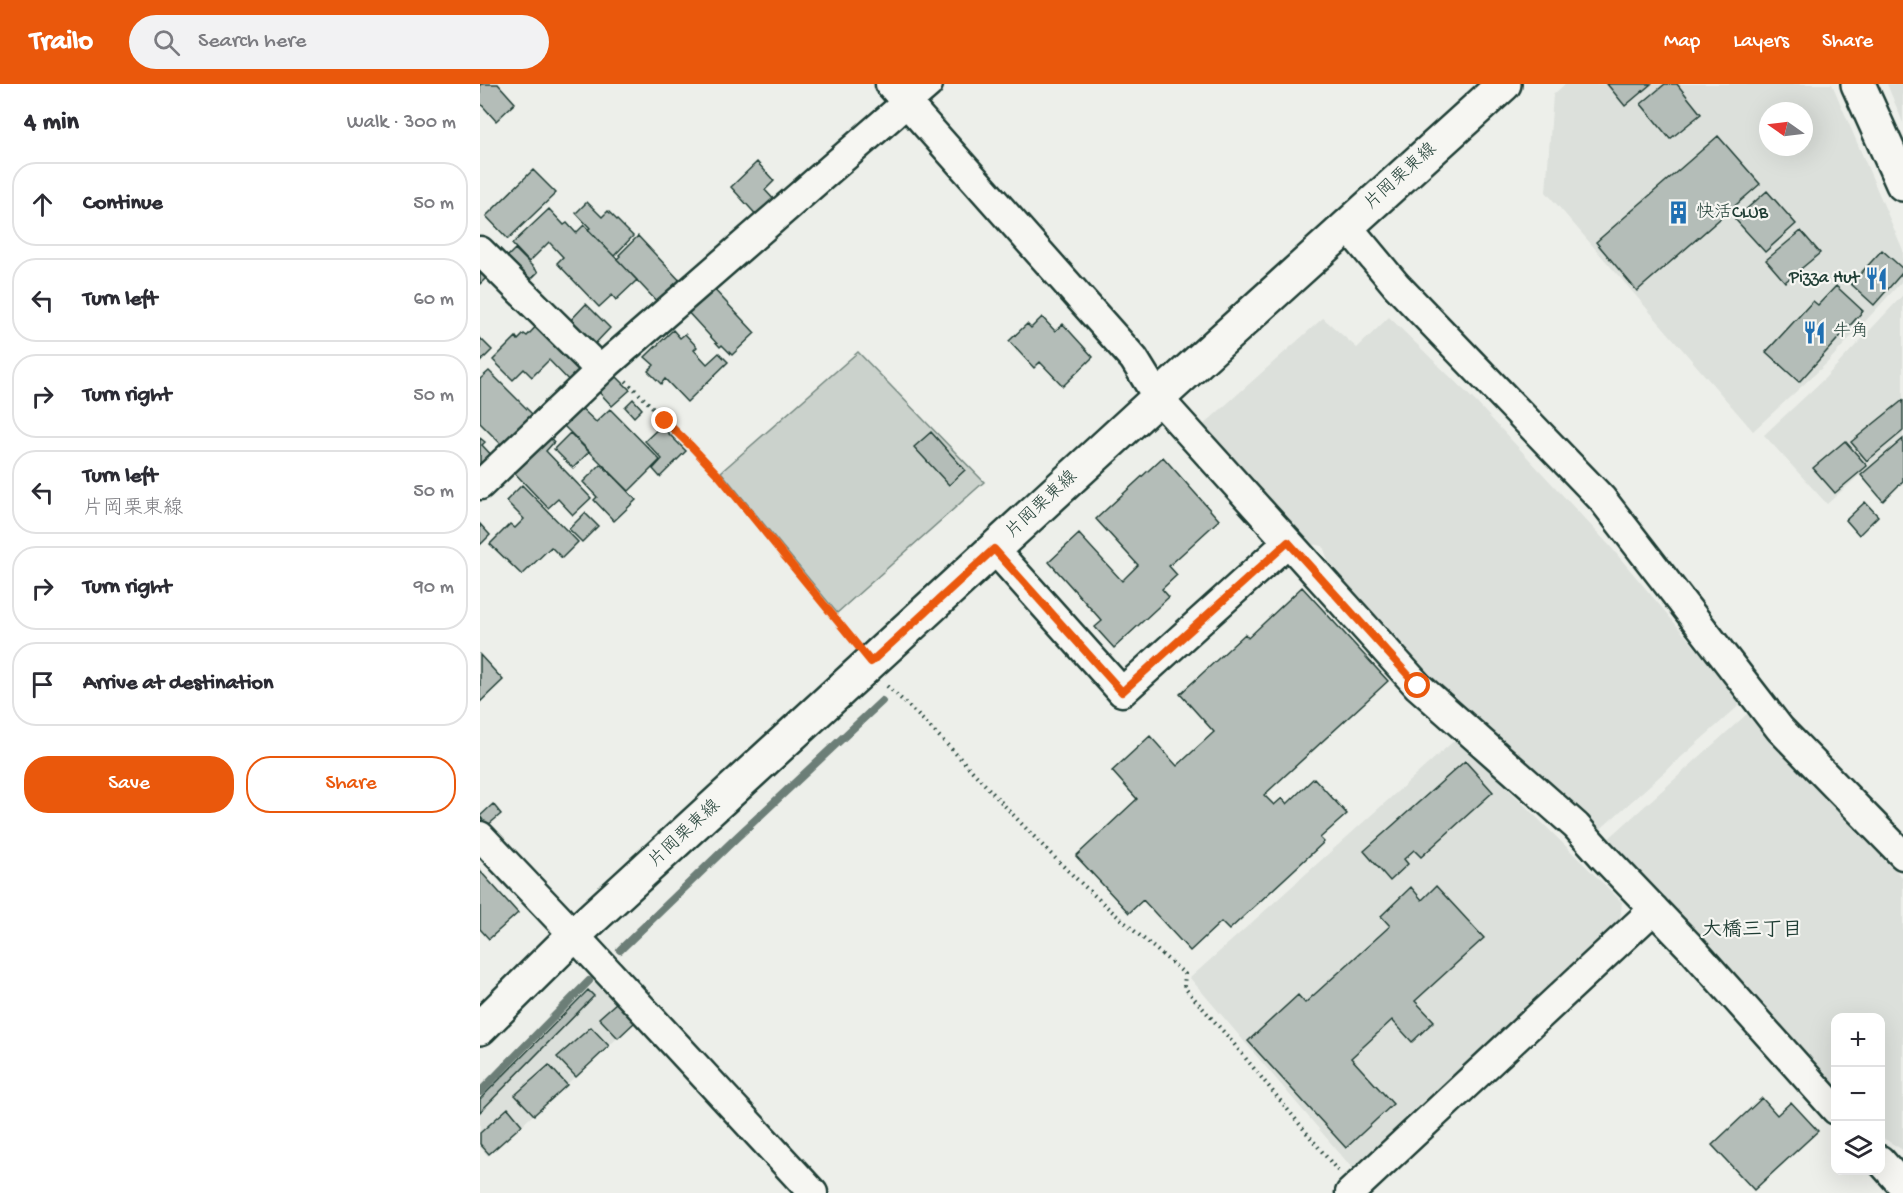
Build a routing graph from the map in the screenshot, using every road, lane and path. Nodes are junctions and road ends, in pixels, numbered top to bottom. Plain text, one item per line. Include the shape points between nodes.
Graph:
1 (1504, 84) edge
2 (1858, 84) edge
3 (909, 90) edge
4 (1903, 184) edge
5 (1347, 226) junction
6 (480, 251) edge
7 (604, 367) junction
8 (1158, 398) junction
9 (480, 484) edge
10 (1288, 542) junction
11 (994, 549) junction
12 (871, 662) junction
13 (488, 844) edge
14 (1903, 855) edge
15 (1654, 909) junction
16 (574, 935) junction
17 (480, 1028) edge
18 (1831, 1104) edge
19 (1885, 1165) edge
20 (1903, 1186) edge
21 (1356, 1191) edge
22 (813, 1193) edge

1 - 5 main road, 片岡栗東線
2 - 4 main road
3 - 7 street
3 - 8 street via 1134,359
5 - 8 main road, 片岡栗東線
5 - 14 street via 1396,285 1602,499 1780,729
6 - 7 street
7 - 9 street
7 - 12 path via 720,477
8 - 10 street
8 - 11 main road, 片岡栗東線
10 - 11 street via 1122,692
10 - 15 street via 1418,686 1576,826
11 - 12 main road, 片岡栗東線
12 - 16 main road, 片岡栗東線
12 - 21 path via 885,684 1054,856 1185,974 1184,987
13 - 16 street
15 - 18 street
15 - 21 street
16 - 17 main road, 片岡栗東線
16 - 22 street
19 - 20 street

